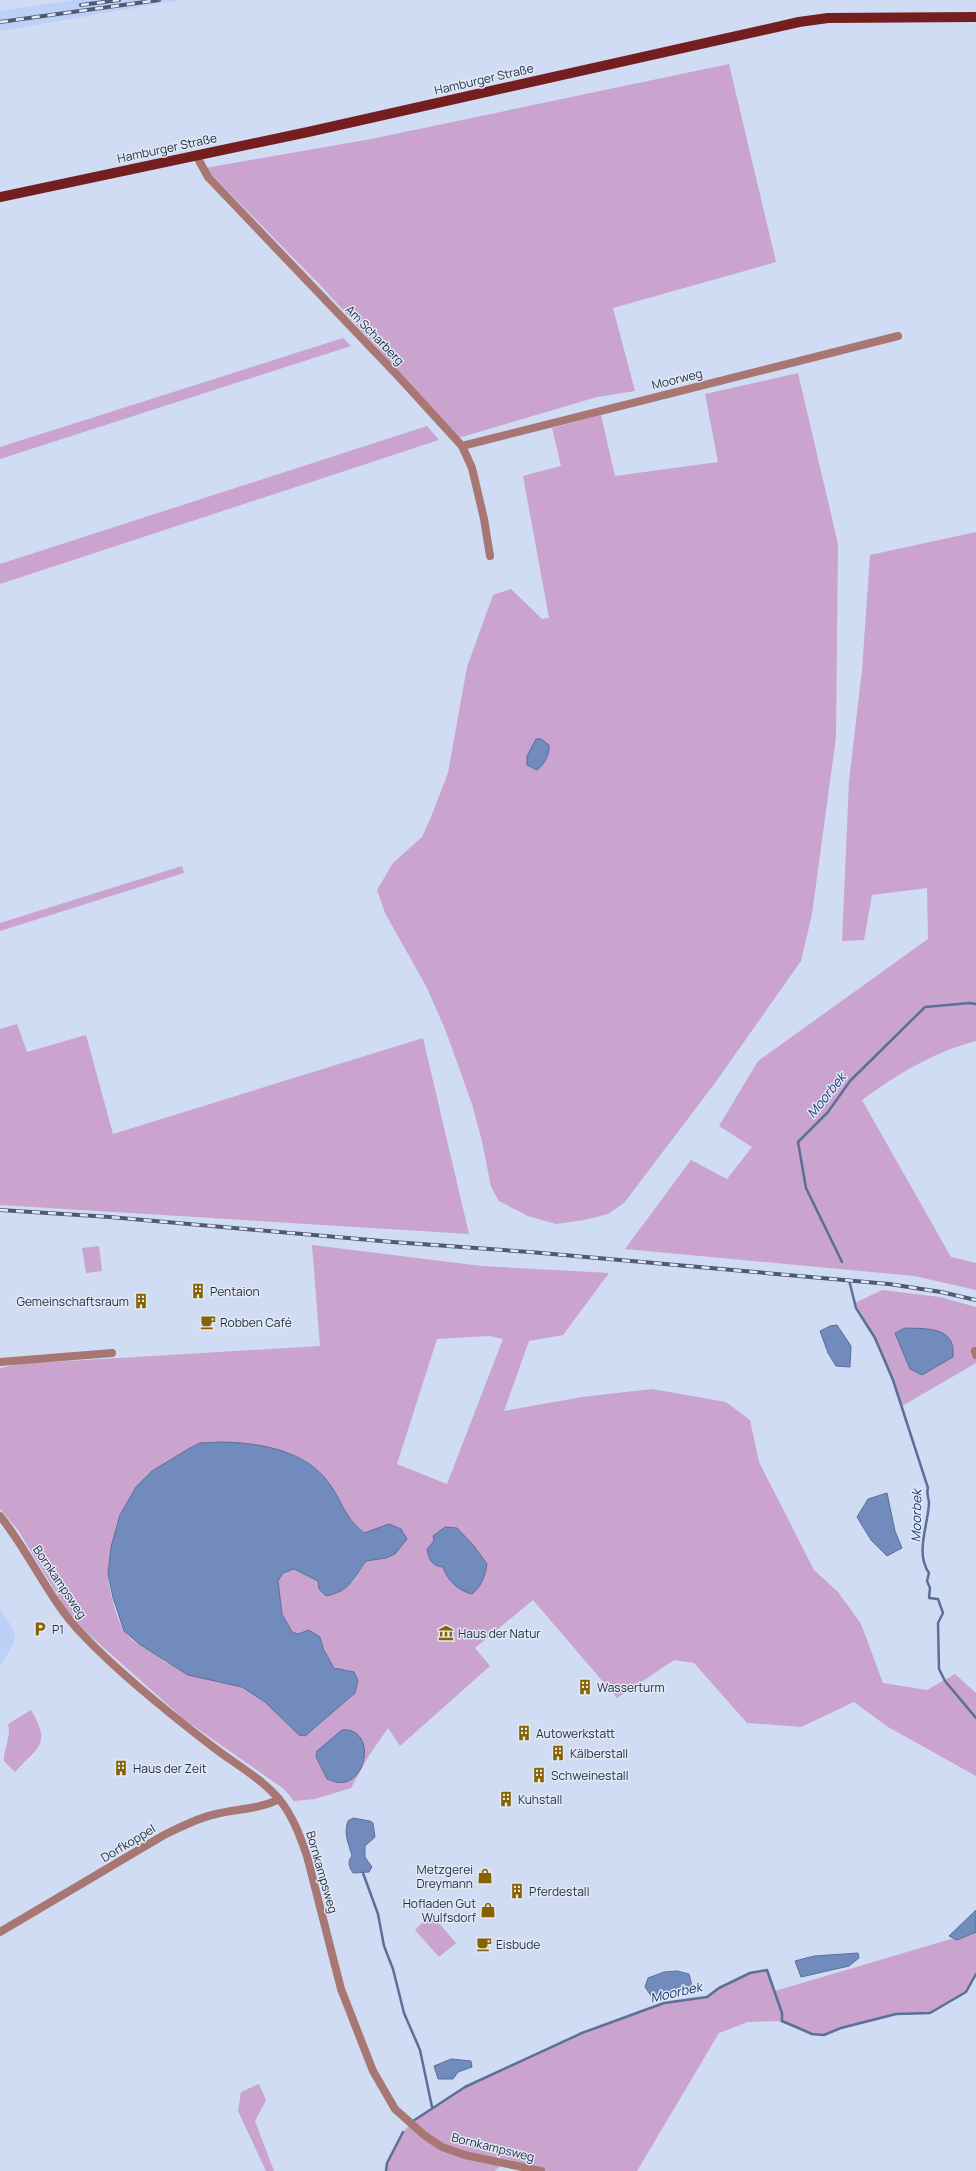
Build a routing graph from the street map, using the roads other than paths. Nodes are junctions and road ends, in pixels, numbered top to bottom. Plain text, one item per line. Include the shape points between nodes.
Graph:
1 (976, 17) edge
2 (196, 155) junction
3 (0, 197) edge
4 (898, 336) dead end
5 (462, 446) junction
6 (490, 556) dead end
7 (112, 1353) dead end
8 (0, 1362) edge
9 (0, 1516) edge
10 (279, 1799) junction
11 (0, 1932) edge
12 (541, 2171) edge

1 - 2 main road, Hamburger Straße via 828,18 799,22
2 - 3 main road, Hamburger Straße
2 - 5 street, Am Scharberg via 208,178
4 - 5 street, Moorweg
5 - 6 street, Am Scharberg via 472,468
7 - 8 street
9 - 10 street, Bornkampsweg via 61,1608 86,1638 183,1723 257,1779
10 - 11 street, Dorfkoppel via 269,1804 214,1814 189,1822
10 - 12 street, Bornkampsweg via 295,1825 307,1856 339,1983 356,2030 373,2071 395,2109 442,2147 465,2155

